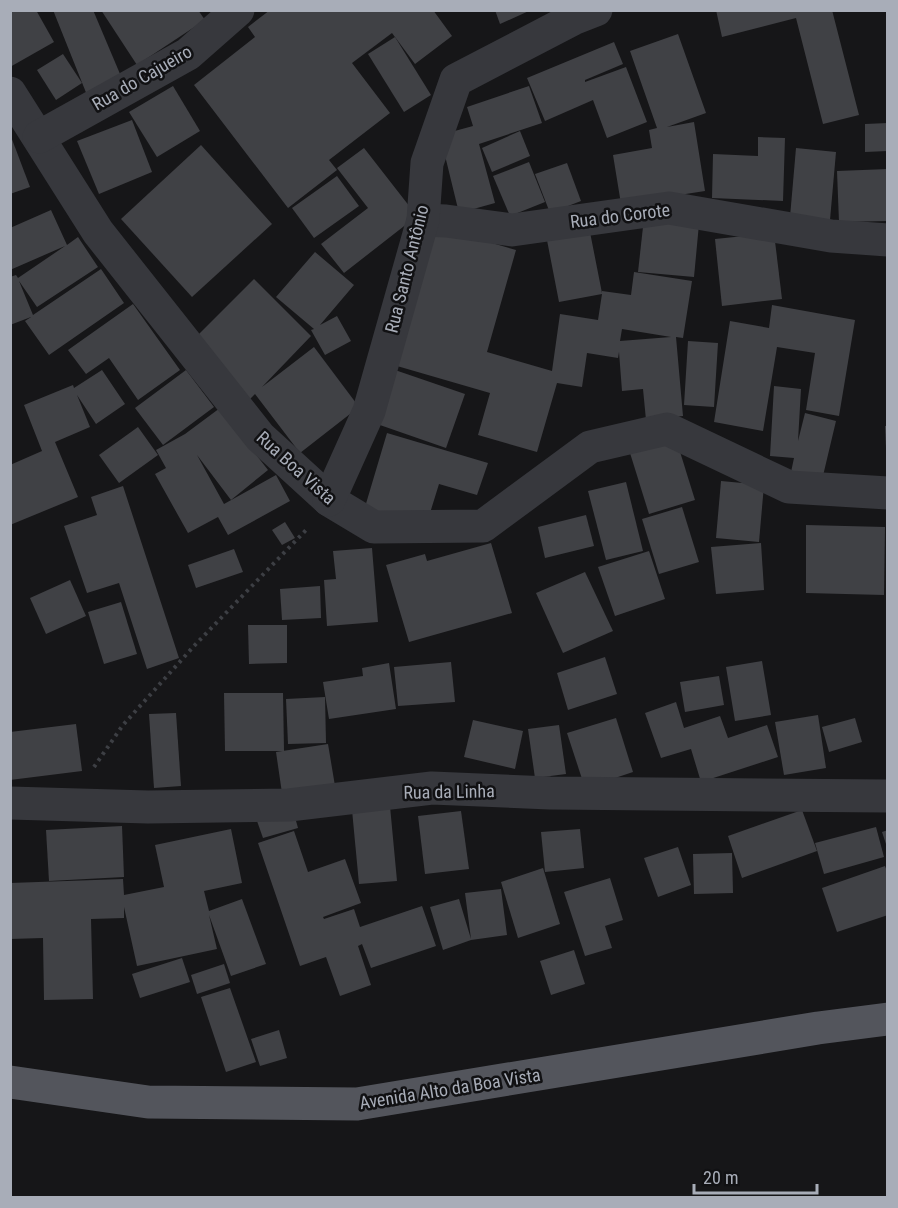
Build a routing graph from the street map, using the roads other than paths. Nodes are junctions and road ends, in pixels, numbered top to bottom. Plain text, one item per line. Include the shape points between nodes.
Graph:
1 (238, 10) edge
2 (596, 10) edge
3 (10, 93) edge
4 (39, 137) junction
5 (423, 220) junction
6 (888, 240) edge
7 (888, 494) edge
8 (328, 500) junction
9 (888, 796) edge
10 (10, 803) edge
11 (888, 1019) edge
12 (10, 1082) edge

1 - 4 street, Rua do Cajueiro via 188,54
2 - 5 street, Rua Santo Antônio via 573,18 456,80 427,163
3 - 4 street, Rua Boa Vista
4 - 8 street, Rua Boa Vista via 98,232 213,379 260,437
5 - 6 street, Rua do Corote via 512,230 669,208 831,236
5 - 8 street, Rua Santo Antônio via 369,411
7 - 8 street, Rua Boa Vista via 789,487 667,429 590,447 483,526 374,527
9 - 10 street, Rua da Linha via 432,788 289,805 148,807
11 - 12 main road, Avenida Alto da Boa Vista via 357,1104 148,1102

